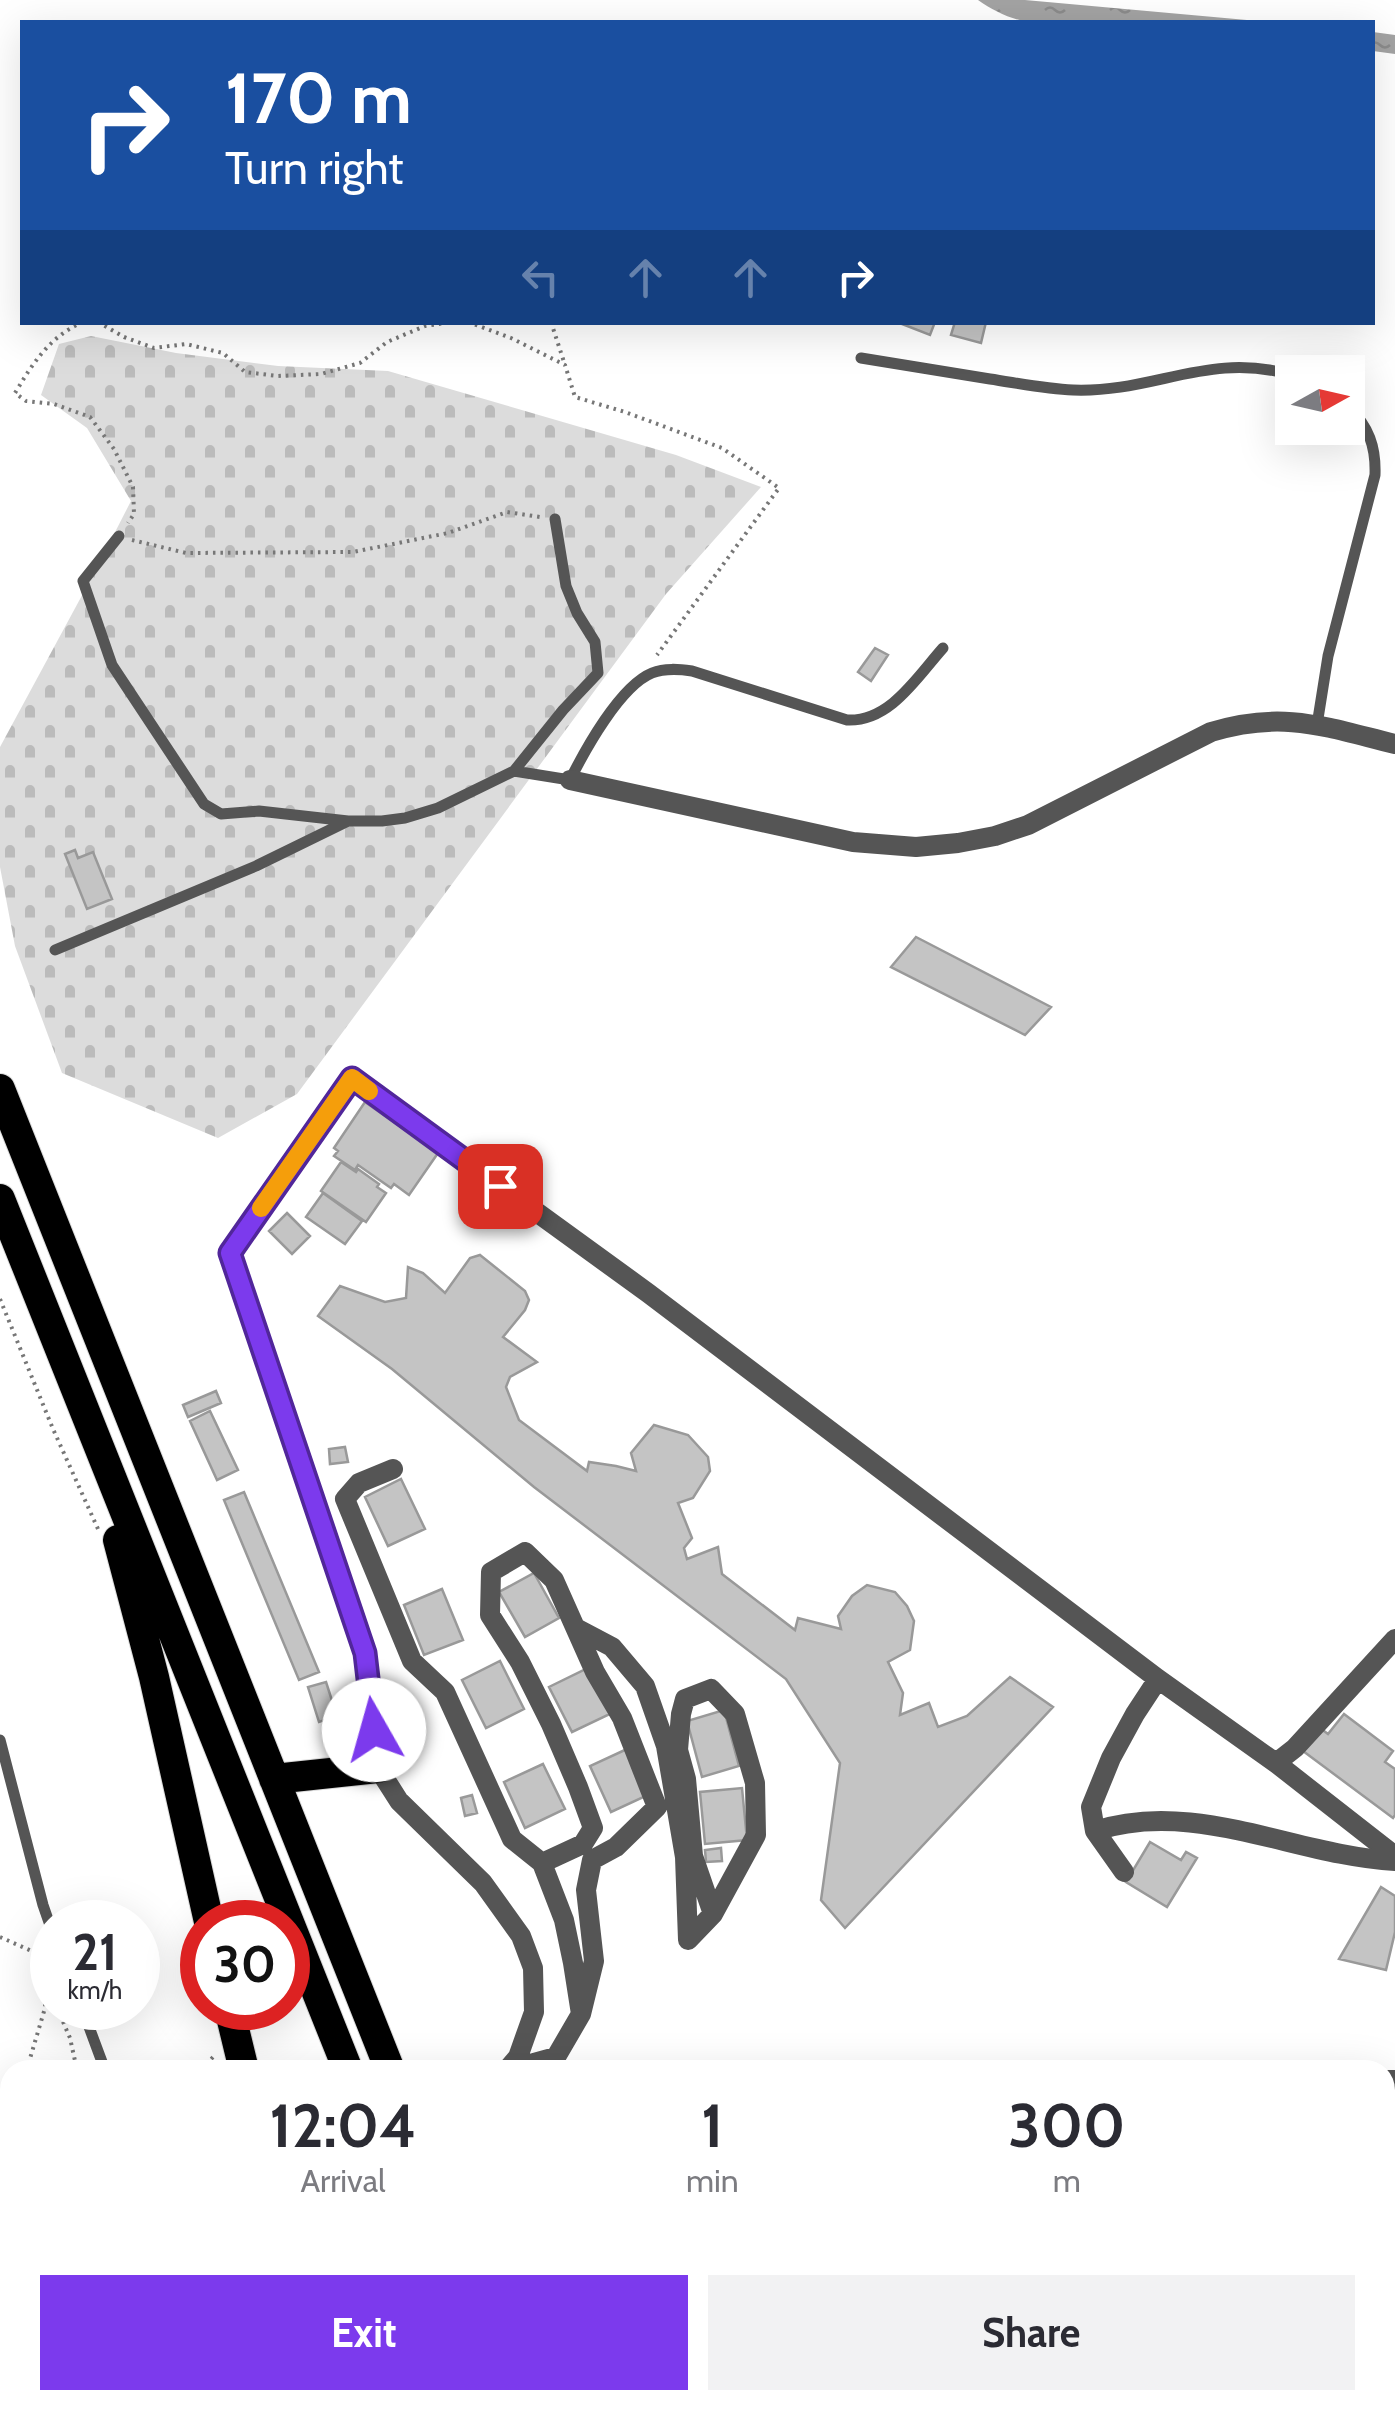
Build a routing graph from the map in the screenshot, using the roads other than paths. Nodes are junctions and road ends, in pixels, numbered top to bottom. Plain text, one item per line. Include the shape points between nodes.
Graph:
1 (861, 358) dead end
2 (1275, 371) edge
3 (1365, 428) edge
4 (555, 519) road end
5 (119, 536) road end
6 (943, 648) dead end
7 (1316, 725) junction
8 (1395, 744) edge
9 (514, 771) junction
10 (570, 780) junction
11 (348, 821) junction
12 (55, 950) dead end
13 (0, 1089) edge
14 (0, 1199) edge
15 (0, 1212) edge
16 (392, 1469) dead end
17 (576, 1628) junction
18 (1395, 1638) edge
19 (1158, 1678) junction
20 (0, 1740) edge
21 (1276, 1763) junction
22 (378, 1768) junction
23 (274, 1779) junction
24 (1095, 1831) junction
25 (1395, 1859) edge
26 (542, 1863) junction
27 (1124, 1872) dead end
28 (42, 1900) edge
29 (204, 1900) edge
30 (713, 1914) junction
31 (581, 2014) junction
32 (90, 2030) edge
33 (234, 2030) edge
34 (101, 2060) edge
35 (242, 2060) edge
36 (344, 2060) edge
37 (386, 2060) edge
38 (516, 2060) edge
39 (542, 2060) edge

1 - 2 lane via 1072,390 1227,366
3 - 7 lane via 1375,475
4 - 9 lane via 566,586 596,642 598,673
5 - 11 lane via 82,581 112,665 204,804 221,814 260,810
6 - 10 lane via 885,711 857,721 692,671 665,670 638,680 596,732
7 - 8 street
7 - 10 street via 1262,720 1211,732 1028,826 930,846 853,842
9 - 10 lane
9 - 11 lane via 421,814
11 - 12 lane
13 - 23 highway
14 - 36 highway
15 - 29 highway via 120,1543
16 - 26 street via 359,1483 346,1500 412,1661 444,1692 512,1839
17 - 26 street via 554,1580 525,1552 491,1572 490,1616 551,1724 593,1828 583,1844
17 - 30 street via 612,1647 645,1686 670,1764 685,1858 688,1940
17 - 31 street via 657,1807 616,1847 592,1860 586,1890 594,1961
18 - 21 street
19 - 21 street
19 - 22 street via 352,1078 230,1253 365,1653
19 - 24 street via 1091,1806
20 - 28 lane
21 - 25 street
22 - 23 highway
22 - 38 street via 399,1801 483,1883 521,1936 533,1968 534,2012
23 - 37 highway
24 - 25 street via 1166,1819 1366,1860
24 - 27 street
26 - 31 street via 564,1920
30 - 30 street via 756,1836 756,1818 755,1784 735,1714 711,1689 685,1699 678,1750 694,1856
31 - 39 street via 556,2056
32 - 34 lane
33 - 35 highway

